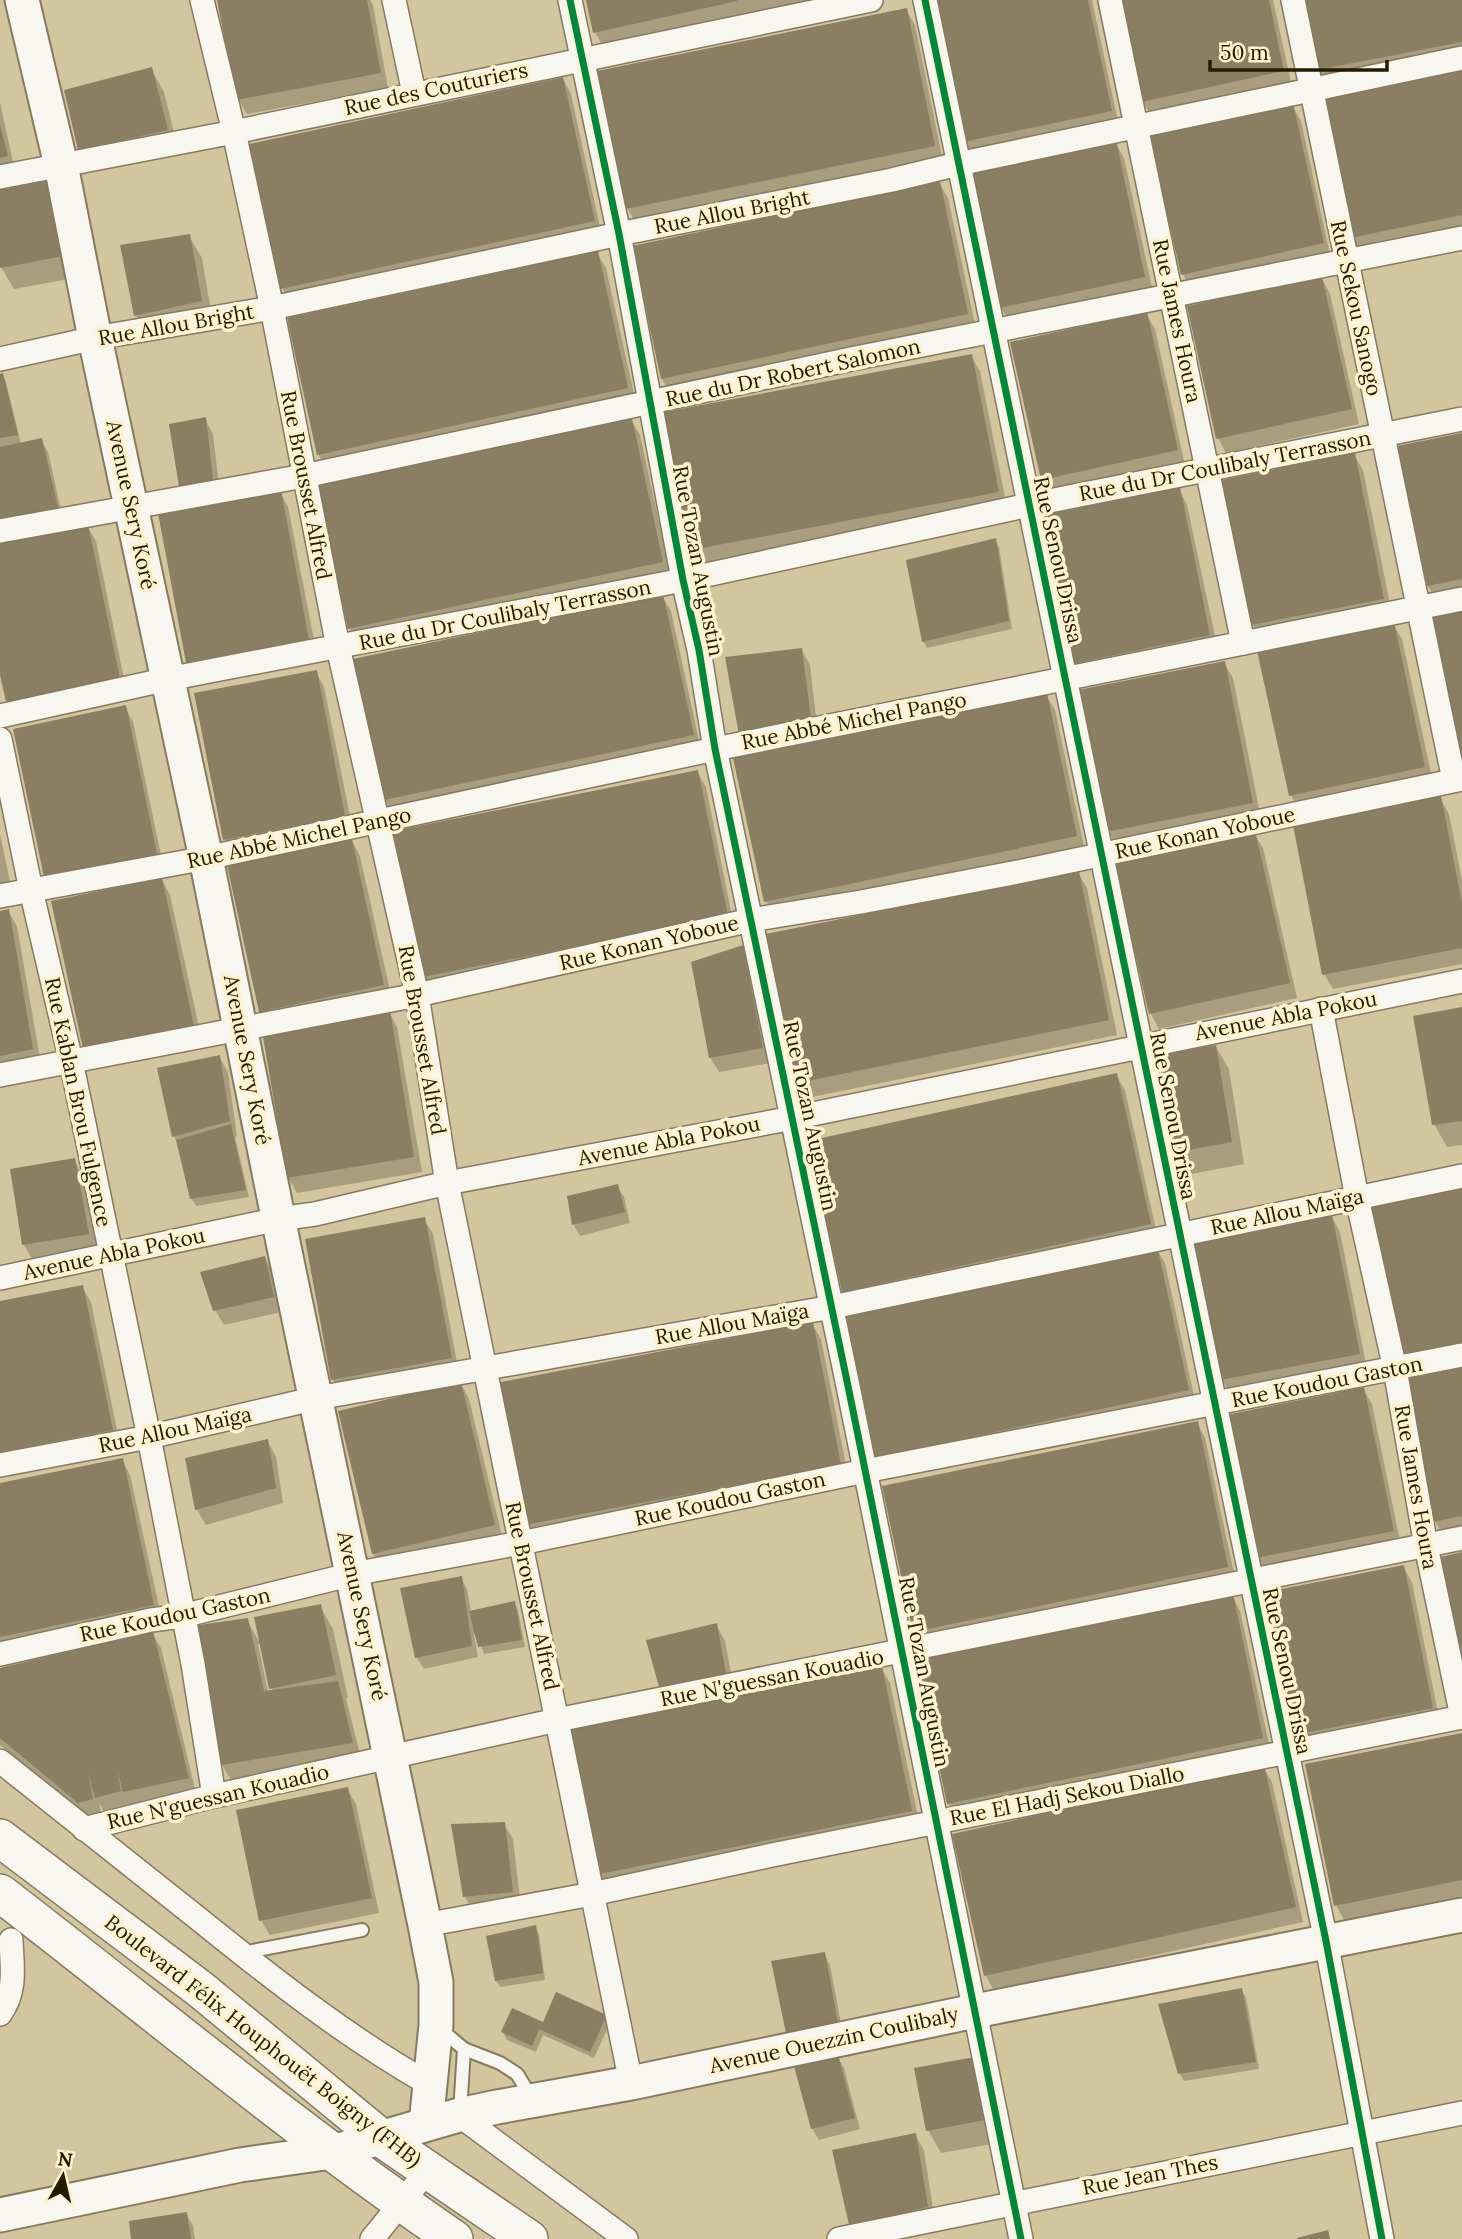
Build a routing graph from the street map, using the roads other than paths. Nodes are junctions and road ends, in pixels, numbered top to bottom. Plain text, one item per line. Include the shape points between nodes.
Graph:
1 (22, 0) edge
2 (202, 0) edge
3 (394, 0) edge
4 (570, 0) edge
5 (871, 0) edge
6 (925, 0) edge
7 (1110, 0) edge
8 (1293, 0) edge
9 (582, 58) junction
10 (1462, 58) edge
11 (1311, 90) junction
12 (414, 93) junction
13 (1135, 126) junction
14 (234, 132) junction
15 (958, 164) junction
16 (61, 165) junction
17 (0, 177) edge
18 (619, 234) junction
19 (1462, 238) edge
20 (1346, 261) junction
21 (1172, 296) junction
22 (272, 308) junction
23 (992, 332) junction
24 (95, 338) junction
25 (0, 359) edge
26 (650, 403) junction
27 (1462, 419) edge
28 (1382, 434) junction
29 (1207, 470) junction
30 (304, 476) junction
31 (1029, 505) junction
32 (131, 507) junction
33 (0, 531) edge
34 (683, 580) junction
35 (1462, 599) edge
36 (1418, 607) junction
37 (1243, 643) junction
38 (338, 647) junction
39 (168, 679) junction
40 (1065, 679) junction
41 (0, 716) edge
42 (0, 739) edge
43 (715, 749) junction
44 (1458, 780) edge
45 (376, 822) junction
46 (1101, 855) junction
47 (206, 858) junction
48 (30, 890) junction
49 (0, 896) edge
50 (751, 920) junction
51 (1462, 981) edge
52 (417, 995) junction
53 (1321, 1009) junction
54 (242, 1028) junction
55 (1141, 1046) junction
56 (71, 1060) junction
57 (0, 1075) edge
58 (793, 1118) junction
59 (1462, 1176) edge
60 (447, 1183) junction
61 (1357, 1198) junction
62 (279, 1219) junction
63 (1180, 1235) junction
64 (111, 1254) junction
65 (0, 1278) edge
66 (832, 1307) junction
67 (1462, 1355) edge
68 (485, 1367) junction
69 (1395, 1369) junction
70 (317, 1398) junction
71 (1214, 1405) junction
72 (149, 1437) junction
73 (0, 1465) edge
74 (865, 1471) junction
75 (1462, 1538) edge
76 (521, 1543) junction
77 (1426, 1546) junction
78 (353, 1574) junction
79 (1251, 1581) junction
80 (183, 1616) junction
81 (903, 1652) junction
82 (0, 1654) edge
83 (1462, 1717) edge
84 (557, 1720) junction
85 (1286, 1752) junction
86 (389, 1758) junction
87 (0, 1761) edge
88 (214, 1796) junction
89 (937, 1822) junction
90 (84, 1829) junction
91 (0, 1838) edge
92 (0, 1893) edge
93 (592, 1894) junction
94 (1462, 1915) edge
95 (425, 1925) junction
96 (362, 1930) dead end
97 (52, 1933) junction
98 (5, 1938) edge
99 (1326, 1941) junction
100 (240, 1953) junction
101 (975, 2011) junction
102 (0, 2014) edge
103 (436, 2025) junction
104 (464, 2049) junction
105 (631, 2083) junction
106 (429, 2084) junction
107 (533, 2100) junction
108 (1462, 2113) edge
109 (459, 2115) junction
110 (426, 2124) junction
111 (1363, 2135) junction
112 (381, 2138) junction
113 (332, 2152) junction
114 (428, 2170) junction
115 (401, 2203) junction
116 (1014, 2203) junction
117 (0, 2215) edge
118 (372, 2239) edge
119 (454, 2239) edge
120 (529, 2239) edge
121 (626, 2239) edge
122 (841, 2239) edge
123 (1021, 2239) edge
124 (1382, 2239) edge

1 - 16 street, Avenue Sery Koré
2 - 14 street, Rue Brousset Alfred
3 - 12 street
4 - 9 street, Rue Tozan Augustin
5 - 9 street, Rue des Couturiers
6 - 15 street, Rue Senou Drissa
7 - 13 street, Rue James Houra
8 - 11 street, Rue Sekou Sanogo
9 - 12 street, Rue des Couturiers
9 - 18 street, Rue Tozan Augustin
10 - 11 street, Rue Allou Bright
11 - 13 street, Rue Allou Bright
11 - 20 street, Rue Sekou Sanogo
12 - 14 street, Rue des Couturiers
13 - 15 street, Rue Allou Bright
13 - 21 street, Rue James Houra
14 - 16 street, Rue des Couturiers
14 - 22 street, Rue Brousset Alfred
15 - 18 street, Rue Allou Bright
15 - 23 street, Rue Senou Drissa
16 - 17 street, Rue des Couturiers
16 - 24 street, Avenue Sery Koré
18 - 22 street, Rue Allou Bright
18 - 26 street, Rue Tozan Augustin
19 - 20 street, Rue du Dr Robert Salomon
20 - 21 street, Rue du Dr Robert Salomon
20 - 28 street, Rue Sekou Sanogo
21 - 23 street, Rue du Dr Robert Salomon
21 - 29 street, Rue James Houra
22 - 24 street, Rue Allou Bright
22 - 30 street, Rue Brousset Alfred
23 - 26 street, Rue du Dr Robert Salomon
23 - 31 street, Rue Senou Drissa
24 - 25 street, Rue Allou Bright
24 - 32 street, Avenue Sery Koré
26 - 30 street, Rue du Dr Robert Salomon
26 - 34 street, Rue Tozan Augustin
27 - 28 street, Rue du Dr Coulibaly Terrasson
28 - 29 street, Rue du Dr Coulibaly Terrasson
28 - 36 street, Rue Sekou Sanogo
29 - 31 street, Rue du Dr Coulibaly Terrasson
29 - 37 street, Rue James Houra
30 - 32 street, Rue du Dr Robert Salomon
30 - 38 street, Rue Brousset Alfred
31 - 34 street, Rue du Dr Coulibaly Terrasson
31 - 40 street, Rue Senou Drissa
32 - 33 street, Rue du Dr Robert Salomon
32 - 39 street, Avenue Sery Koré
34 - 38 street, Rue du Dr Coulibaly Terrasson
34 - 43 street, Rue Tozan Augustin
35 - 36 street, Rue Abbé Michel Pango
36 - 37 street, Rue Abbé Michel Pango
36 - 44 street, Rue Sekou Sanogo
37 - 40 street, Rue Abbé Michel Pango
38 - 39 street, Rue du Dr Coulibaly Terrasson
38 - 45 street, Rue Brousset Alfred
39 - 41 street, Rue du Dr Coulibaly Terrasson
39 - 47 street, Avenue Sery Koré
40 - 43 street, Rue Abbé Michel Pango
40 - 46 street, Rue Senou Drissa
42 - 48 street, Rue Kablan Brou Fulgence
43 - 45 street, Rue Abbé Michel Pango
43 - 50 street, Rue Tozan Augustin
44 - 46 street, Rue Konan Yoboue
45 - 47 street, Rue Abbé Michel Pango
45 - 52 street, Rue Brousset Alfred
46 - 50 street, Rue Konan Yoboue
46 - 55 street, Rue Senou Drissa
47 - 48 street, Rue Abbé Michel Pango
47 - 54 street, Avenue Sery Koré
48 - 49 street, Rue Abbé Michel Pango
48 - 56 street, Rue Kablan Brou Fulgence
50 - 52 street, Rue Konan Yoboue
50 - 58 street, Rue Tozan Augustin
51 - 53 street, Avenue Abla Pokou
52 - 54 street, Rue Konan Yoboue
52 - 60 street, Rue Brousset Alfred
53 - 55 street, Avenue Abla Pokou
53 - 61 street, Rue James Houra
54 - 56 street, Rue Konan Yoboue
54 - 62 street, Avenue Sery Koré
55 - 58 street, Avenue Abla Pokou
55 - 63 street, Rue Senou Drissa
56 - 57 street, Rue Konan Yoboue
56 - 64 street, Rue Kablan Brou Fulgence
58 - 60 street, Avenue Abla Pokou
58 - 66 street, Rue Tozan Augustin
59 - 61 street, Rue Allou Maïga
60 - 62 street, Avenue Abla Pokou
60 - 68 street, Rue Brousset Alfred
61 - 63 street, Rue Allou Maïga
61 - 69 street, Rue James Houra
62 - 64 street, Avenue Abla Pokou
62 - 70 street, Avenue Sery Koré
63 - 66 street, Rue Allou Maïga
63 - 71 street, Rue Senou Drissa
64 - 65 street, Avenue Abla Pokou
64 - 72 street, Rue Kablan Brou Fulgence
66 - 68 street, Rue Allou Maïga
66 - 74 street, Rue Tozan Augustin
67 - 69 street, Rue Koudou Gaston
68 - 70 street, Rue Allou Maïga
68 - 76 street, Rue Brousset Alfred
69 - 71 street, Rue Koudou Gaston
69 - 77 street, Rue James Houra
70 - 72 street, Rue Allou Maïga
70 - 78 street, Avenue Sery Koré
71 - 74 street, Rue Koudou Gaston
71 - 79 street, Rue Senou Drissa
72 - 73 street, Rue Allou Maïga
72 - 80 street, Rue Kablan Brou Fulgence
74 - 76 street, Rue Koudou Gaston
74 - 81 street, Rue Tozan Augustin
75 - 77 street, Rue N'guessan Kouadio
76 - 78 street, Rue Koudou Gaston
76 - 84 street, Rue Brousset Alfred
77 - 79 street, Rue N'guessan Kouadio
77 - 83 street, Rue James Houra
78 - 80 street, Rue Koudou Gaston
78 - 86 street, Avenue Sery Koré
79 - 81 street, Rue N'guessan Kouadio
79 - 85 street, Rue Senou Drissa
80 - 82 street, Rue Koudou Gaston
80 - 88 street, Rue Kablan Brou Fulgence
81 - 84 street, Rue N'guessan Kouadio
81 - 89 street, Rue Tozan Augustin
83 - 85 street, Rue El Hadj Sekou Diallo
84 - 86 street, Rue N'guessan Kouadio
84 - 93 street, Rue Brousset Alfred
85 - 89 street, Rue El Hadj Sekou Diallo
85 - 99 street, Rue Senou Drissa
86 - 88 street, Rue N'guessan Kouadio
86 - 95 street, Avenue Sery Koré
87 - 90 street
88 - 90 street, Rue N'guessan Kouadio
89 - 93 street, Rue El Hadj Sekou Diallo
89 - 101 street, Rue Tozan Augustin
90 - 100 street
91 - 112 main road, Boulevard Félix Houphouët Boigny (FHB) via 200,1989
92 - 97 main road, Boulevard Félix Houphouët Boigny (FHB)
93 - 95 street, Rue El Hadj Sekou Diallo
93 - 105 street, Rue Brousset Alfred
94 - 99 street, Avenue Ouezzin Coulibaly
95 - 103 street, Avenue Sery Koré via 436,1982
96 - 100 lane
97 - 98 street
97 - 113 main road, Boulevard Félix Houphouët Boigny (FHB)
98 - 102 street via 12,1982 9,2001
99 - 101 street, Avenue Ouezzin Coulibaly
99 - 111 street, Rue Senou Drissa
100 - 106 street via 370,2049
101 - 105 street, Avenue Ouezzin Coulibaly
101 - 116 street, Rue Tozan Augustin
103 - 104 lane
103 - 106 street, Avenue Sery Koré
104 - 107 lane via 517,2074
104 - 109 lane
105 - 107 street, Avenue Ouezzin Coulibaly
106 - 110 street, Avenue Sery Koré
107 - 109 street, Avenue Ouezzin Coulibaly
108 - 111 street, Rue Jean Thes
109 - 110 street, Avenue Ouezzin Coulibaly
109 - 121 street
110 - 112 street, Avenue Ouezzin Coulibaly
111 - 116 street, Rue Jean Thes
111 - 124 street, Rue Senou Drissa
112 - 113 street, Avenue Ouezzin Coulibaly
112 - 114 main road, Boulevard Félix Houphouët Boigny (FHB)
113 - 115 main road, Boulevard Félix Houphouët Boigny (FHB)
113 - 117 street, Avenue Ouezzin Coulibaly via 240,2165
114 - 115 street
114 - 120 main road, Boulevard Félix Houphouët Boigny (FHB)
115 - 118 street
115 - 119 main road, Boulevard Félix Houphouët Boigny (FHB)
116 - 122 street, Rue Jean Thes
116 - 123 street, Rue Tozan Augustin

